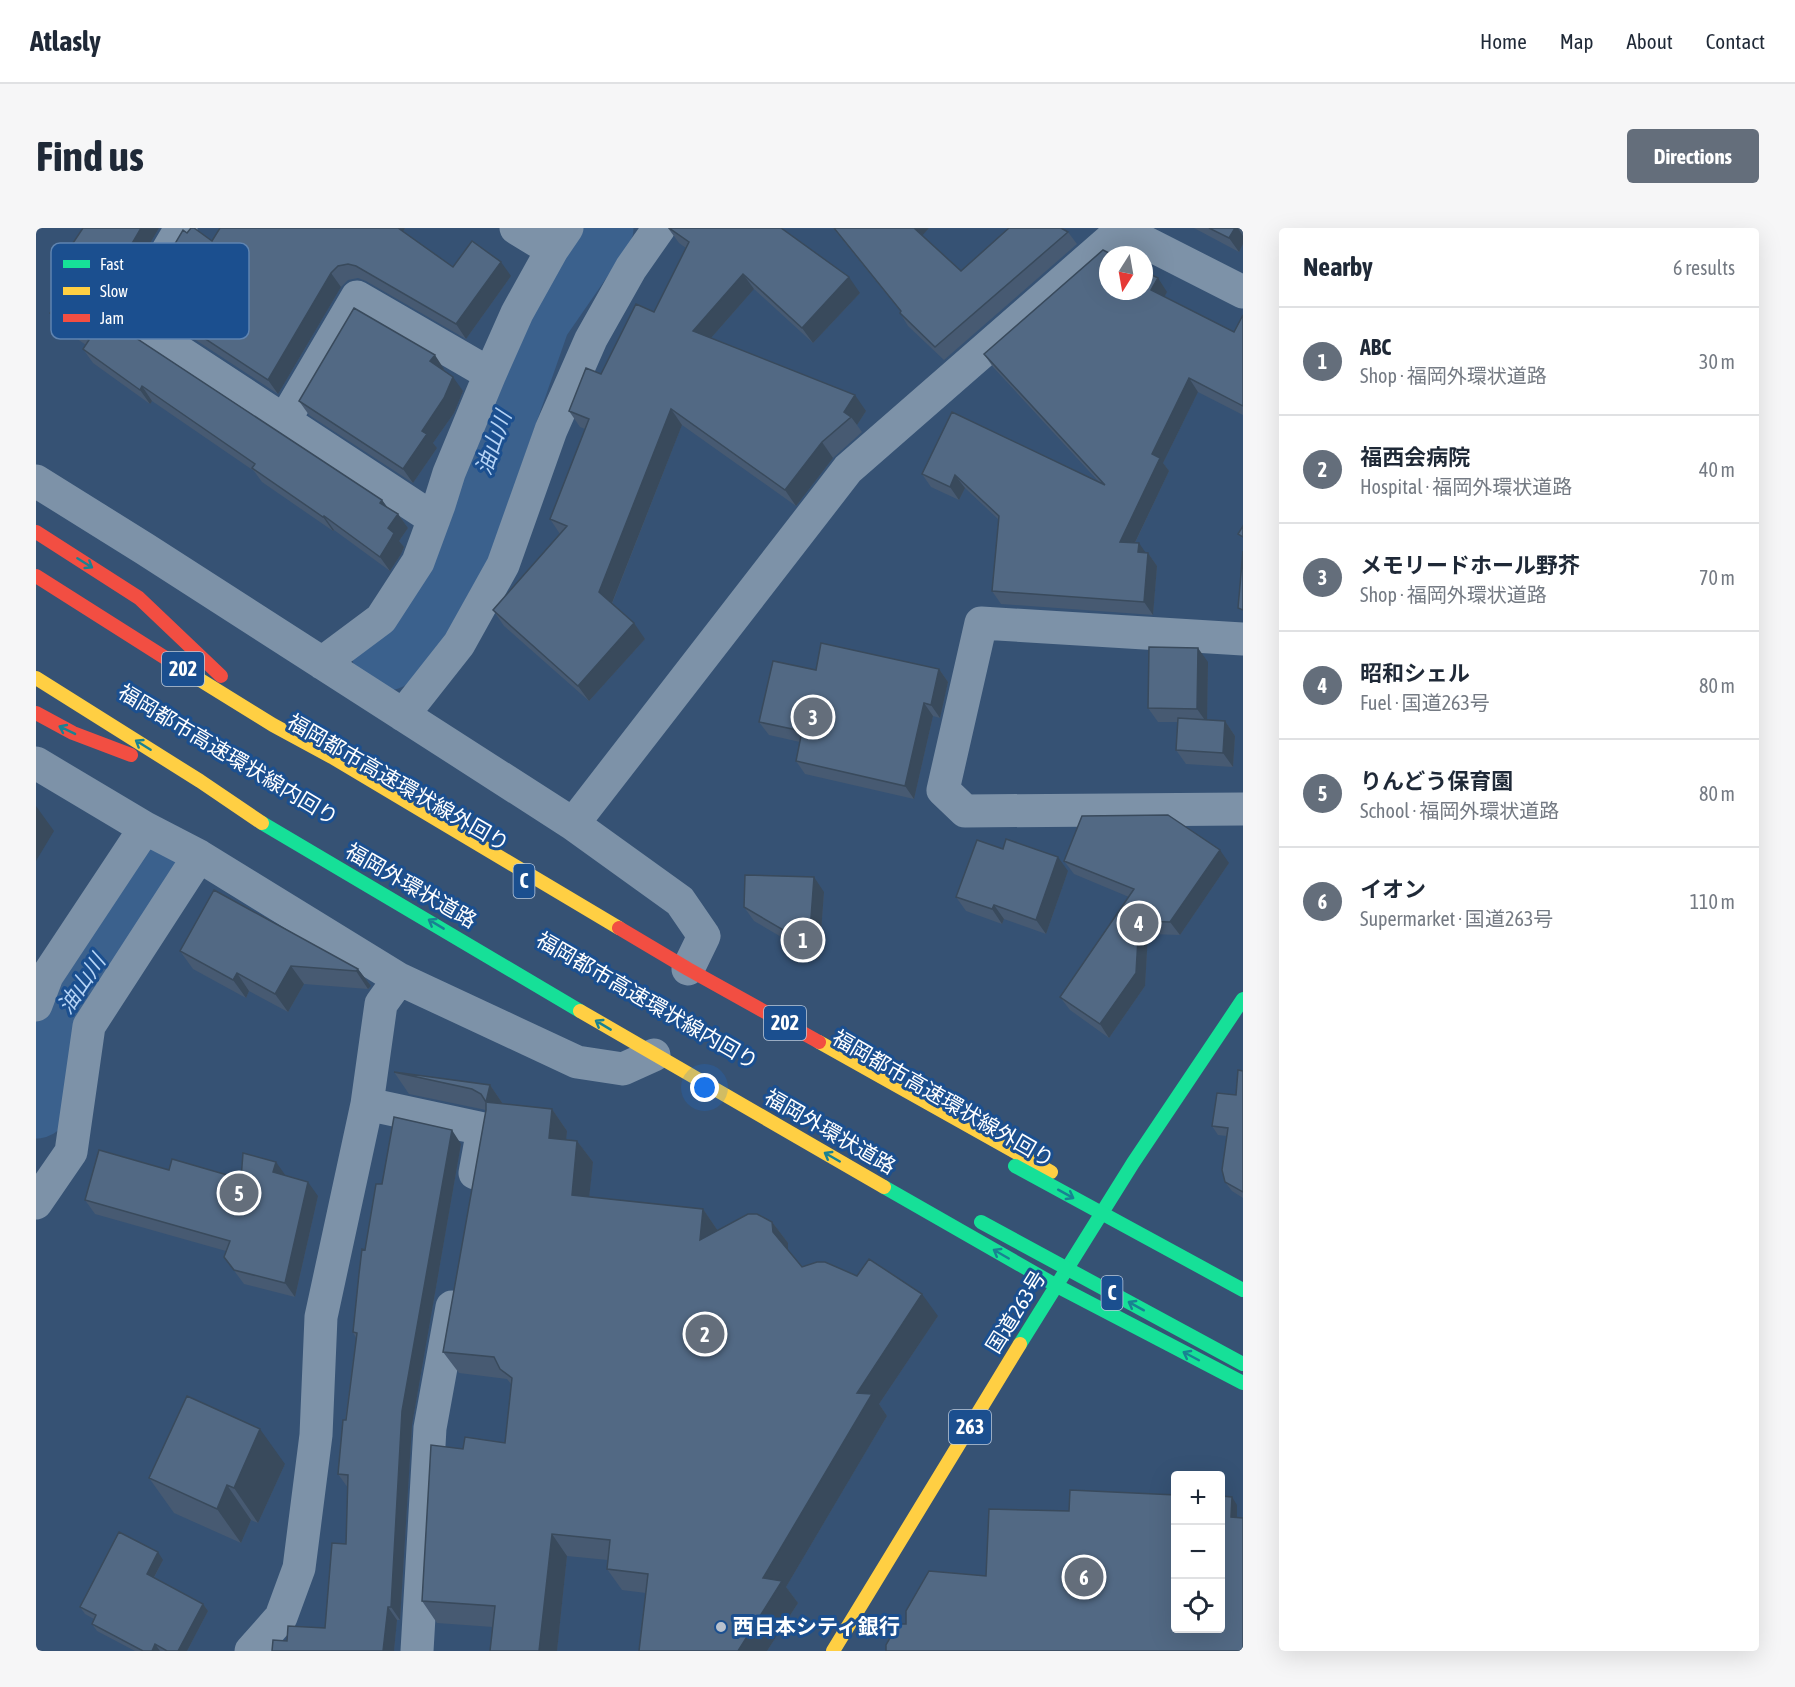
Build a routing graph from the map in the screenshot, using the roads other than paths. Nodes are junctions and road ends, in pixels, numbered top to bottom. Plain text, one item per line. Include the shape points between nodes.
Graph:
1 (181, 228) edge
2 (516, 228) edge
3 (659, 228) edge
4 (1121, 229) edge
5 (559, 239) edge
6 (172, 243) edge
7 (1243, 292) edge
8 (160, 339) edge
9 (489, 374) junction
10 (284, 421) junction
11 (36, 481) edge
12 (434, 519) junction
13 (36, 532) edge
14 (36, 576) edge
15 (36, 590) edge
16 (1243, 639) edge
17 (36, 663) edge
18 (327, 667) junction
19 (36, 678) edge
20 (96, 700) dead end
21 (36, 714) edge
22 (403, 715) junction
23 (273, 725) junction
24 (36, 764) edge
25 (200, 782) junction
26 (1243, 809) edge
27 (573, 824) junction
28 (144, 828) junction
29 (200, 856) junction
30 (688, 969) junction
31 (399, 979) junction
32 (1243, 999) edge
33 (36, 1005) edge
34 (654, 1055) junction
35 (367, 1104) junction
36 (471, 1198) edge
37 (36, 1203) edge
38 (1108, 1204) junction
39 (971, 1216) dead end
40 (457, 1279) edge
41 (1243, 1279) edge
42 (1057, 1286) junction
43 (1243, 1290) edge
44 (1243, 1364) edge
45 (1243, 1383) edge
46 (251, 1651) edge
47 (417, 1651) edge
48 (833, 1651) edge

1 - 6 street
2 - 5 street
3 - 22 street via 591,339 551,430 504,565 459,644
4 - 7 street
4 - 27 street via 848,469
5 - 9 street via 517,313
8 - 10 street
9 - 10 street via 357,297
9 - 12 street
10 - 12 street
11 - 18 street
12 - 18 street via 418,562 381,619
13 -> 23 highway via 139,597
14 - 23 highway, 202
15 -> 43 highway, 福岡都市高速環状線外回り / C, bridge via 338,773 994,1154
16 - 26 street via 981,623 942,790 965,811
17 - 20 highway, 福岡都市高速環状線内回り
18 - 22 street
25 -> 19 highway, 福岡外環状道路
25 -> 21 highway via 73,733
22 - 27 street
23 - 30 highway, 202
24 - 28 street
34 -> 25 highway, 福岡外環状道路 via 262,823
27 - 30 street via 680,901 704,936
28 - 29 street
28 - 33 street via 47,976
29 - 31 street
29 - 37 street via 89,1026 70,1152
30 - 38 highway, 202
31 - 34 street via 578,1062 623,1069
31 - 35 street via 381,1004
32 - 38 highway, 国道263号 / 263
42 -> 34 highway, 福岡外環状道路
35 - 36 street via 483,1129
35 - 46 street via 321,1317 316,1435 299,1568 281,1617
38 - 41 highway, 202
38 - 42 highway, 国道263号 / 263
44 -> 39 highway, C, bridge
40 - 47 street via 430,1428
45 -> 42 highway, 福岡外環状道路
42 - 48 highway, 国道263号 / 263

